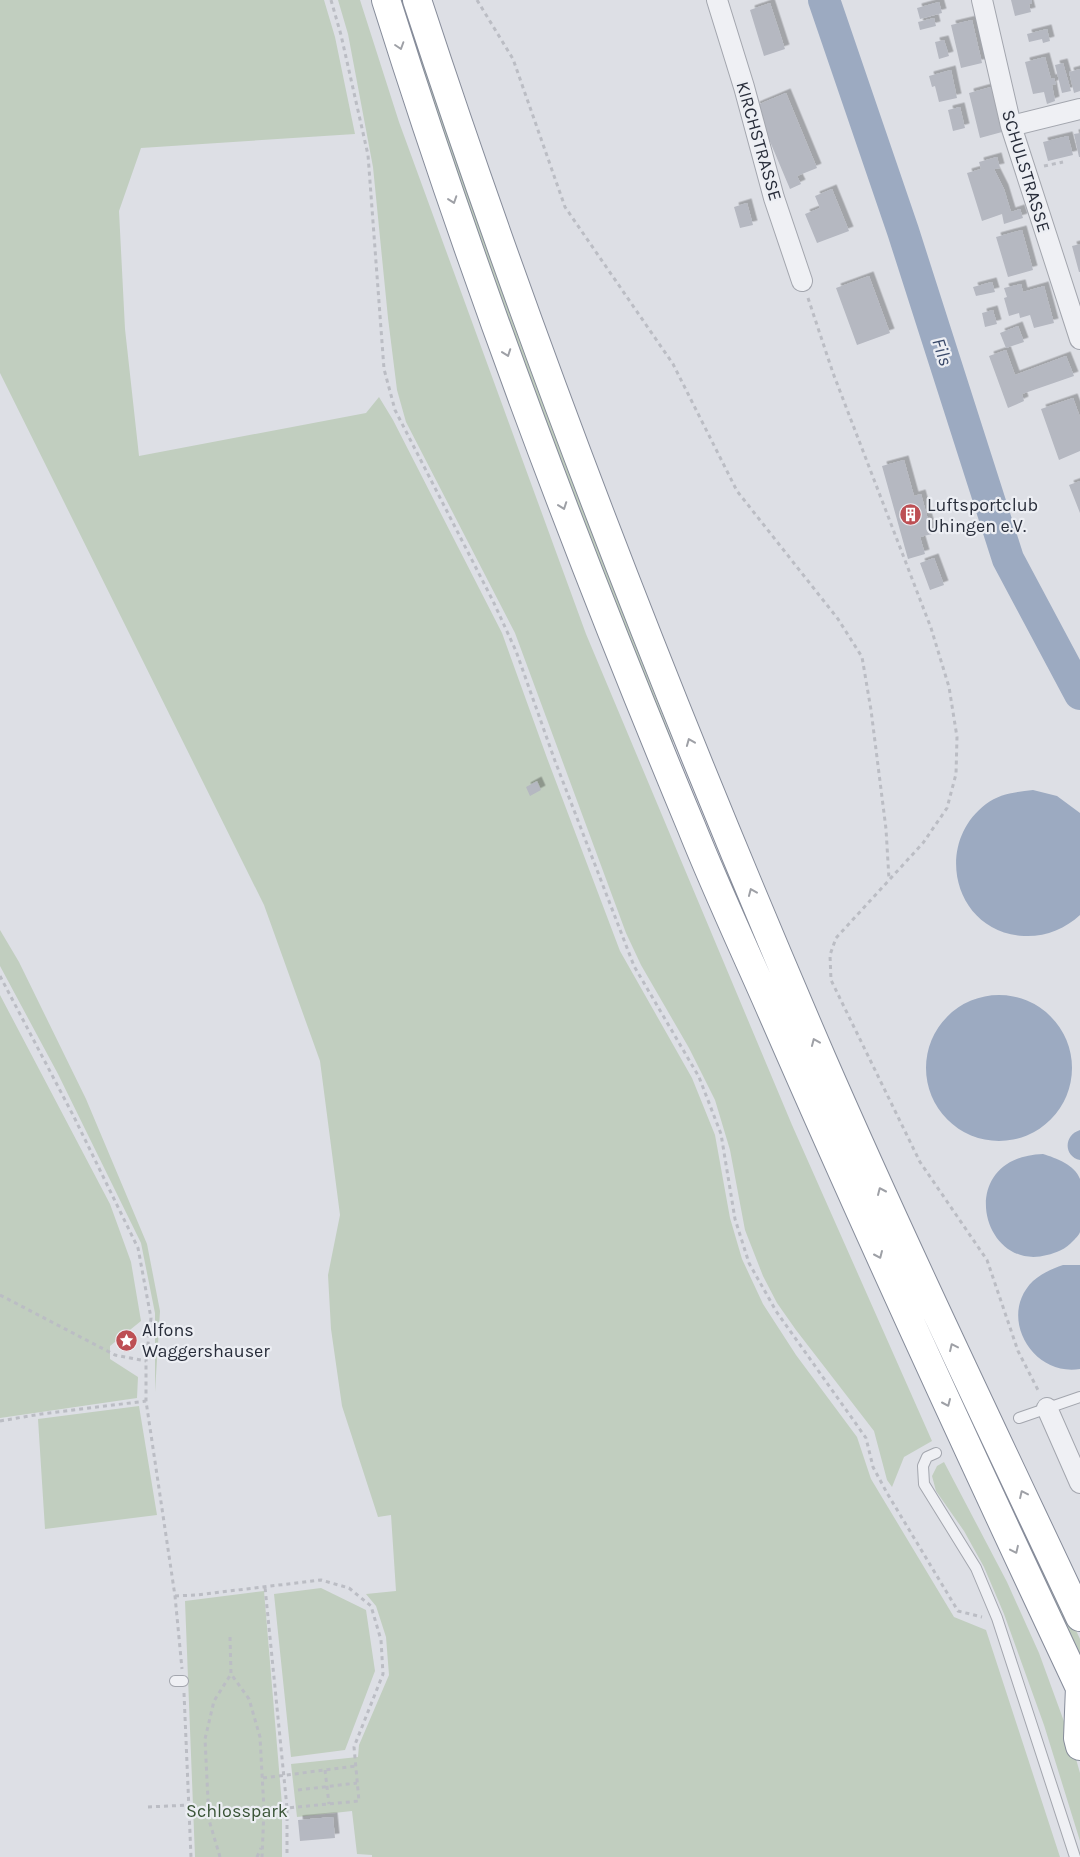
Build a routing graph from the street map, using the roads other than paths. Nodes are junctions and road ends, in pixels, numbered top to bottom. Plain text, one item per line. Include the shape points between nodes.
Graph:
1 (386, 0) edge
2 (417, 0) edge
3 (717, 0) edge
4 (982, 0) edge
5 (1080, 109) edge
6 (1011, 126) junction
7 (802, 281) road end
8 (1074, 302) edge
9 (1080, 339) edge
10 (1080, 1396) edge
11 (1047, 1408) junction
12 (1019, 1418) dead end
13 (936, 1453) dead end
14 (1080, 1483) edge
15 (1080, 1618) edge
16 (1080, 1687) edge
17 (1080, 1746) edge
18 (1076, 1857) edge

1 -> 16 highway via 416,95 577,544 691,828 834,1156
15 -> 2 highway via 901,1235 718,813 548,381
3 - 7 street, KIRCHSTRASSE via 774,198
4 - 6 street, SCHULSTRASSE
5 - 6 street
6 - 8 street, SCHULSTRASSE
8 - 9 street, SCHULSTRASSE
10 - 11 lane
11 - 12 lane
11 - 14 street
13 - 18 lane via 927,1457 924,1484 976,1568 997,1618
16 - 17 highway

